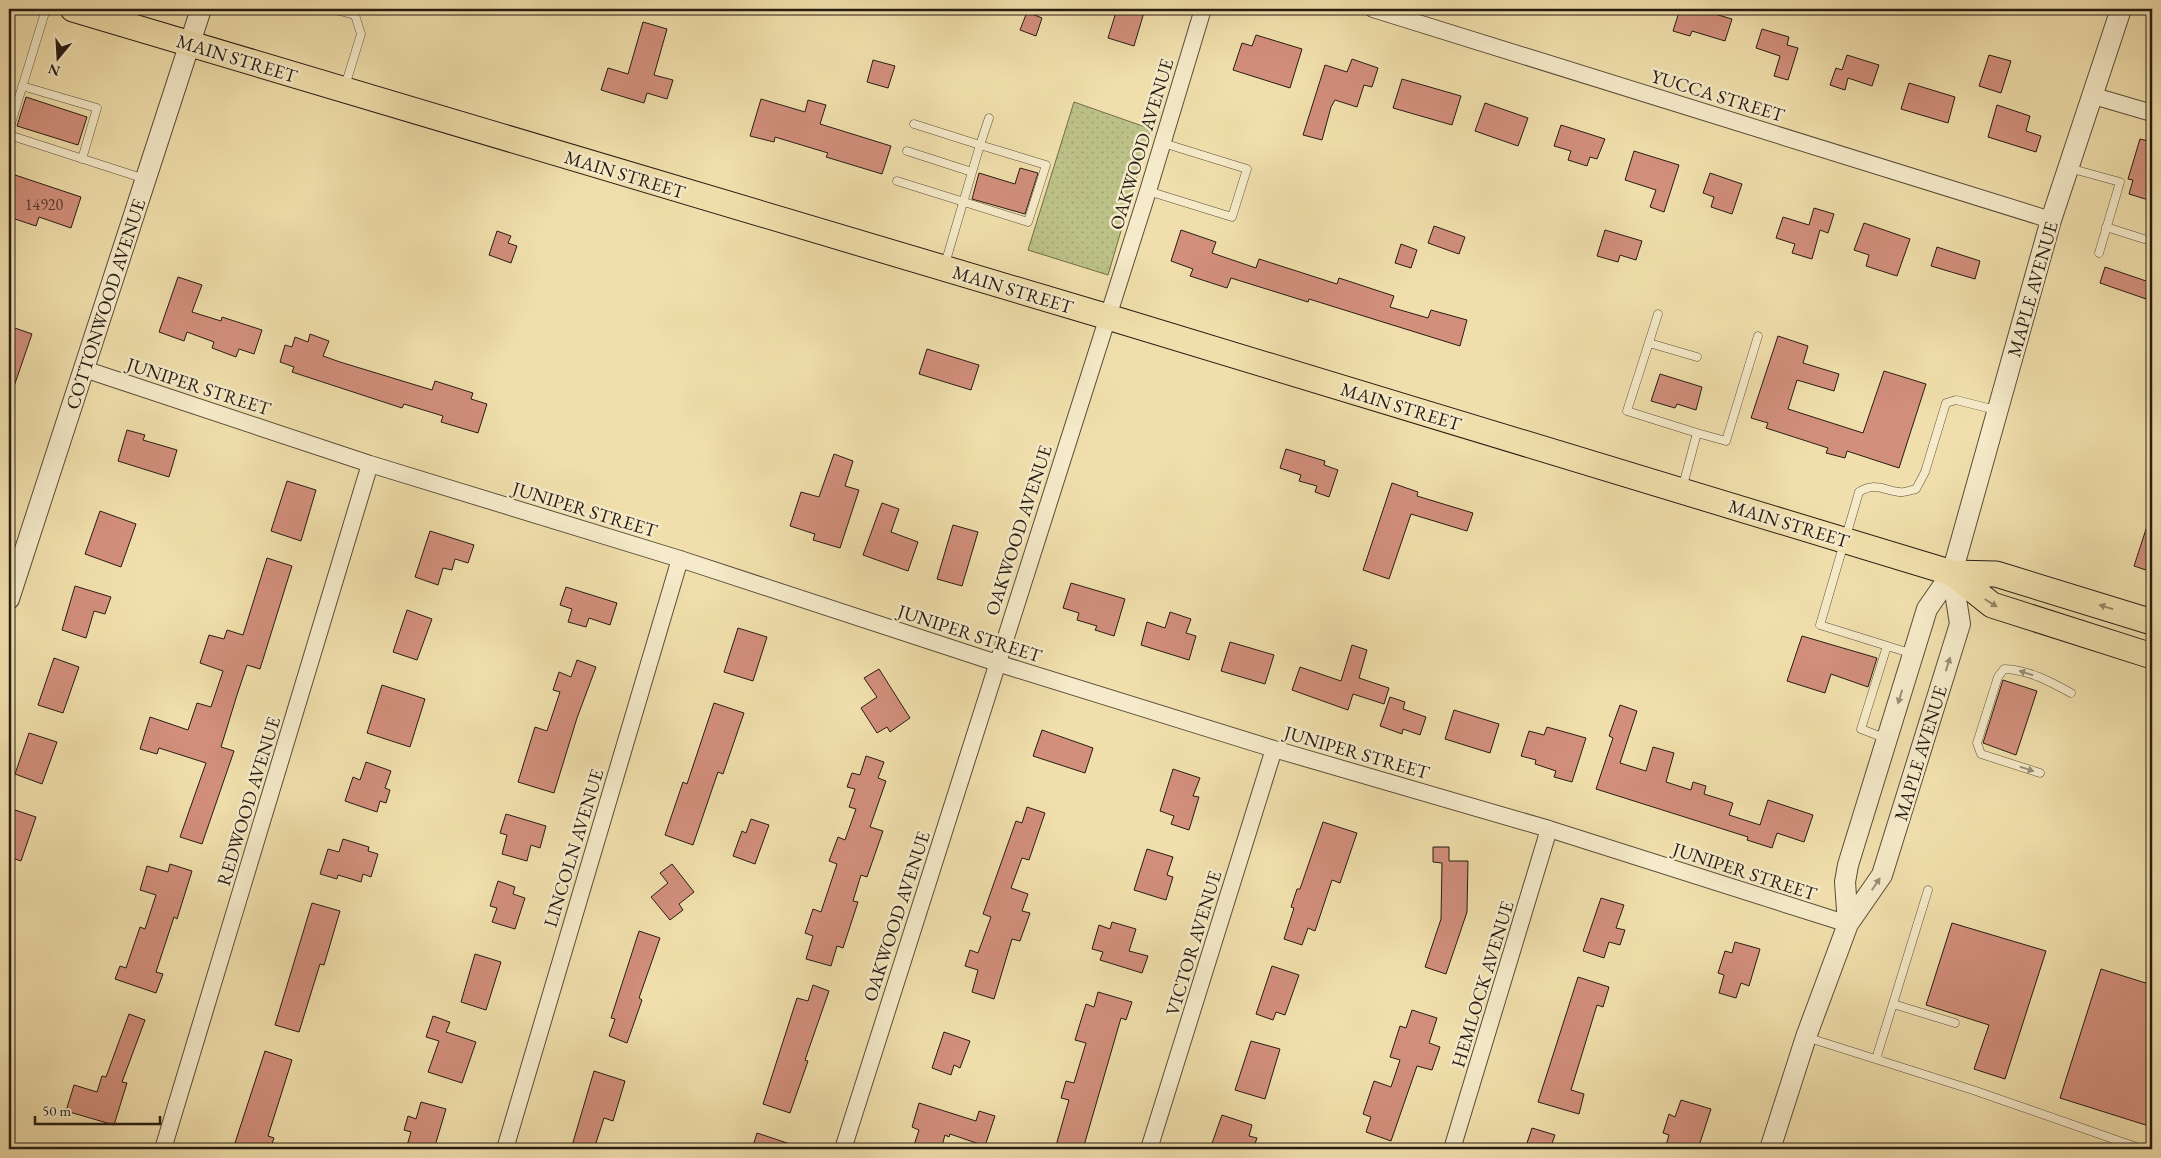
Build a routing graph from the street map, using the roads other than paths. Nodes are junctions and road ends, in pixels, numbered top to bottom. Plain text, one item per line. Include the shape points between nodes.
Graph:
1 (46, 9) edge
2 (73, 9) edge
3 (201, 9) edge
4 (332, 9) edge
5 (1203, 9) edge
6 (1373, 9) edge
7 (2121, 9) edge
8 (190, 44) junction
9 (22, 86) junction
10 (344, 90) junction
11 (2094, 96) junction
12 (2152, 114) edge
13 (989, 118) dead end
14 (914, 124) dead end
15 (9, 130) edge
16 (9, 135) edge
17 (1162, 143) junction
18 (980, 145) junction
19 (907, 151) dead end
20 (82, 159) junction
21 (2069, 168) junction
22 (972, 172) junction
23 (146, 179) junction
24 (897, 180) dead end
25 (1148, 191) junction
26 (963, 201) junction
27 (2051, 220) junction
28 (2106, 227) junction
29 (2144, 239) dead end
30 (2099, 253) dead end
31 (944, 268) junction
32 (1658, 314) dead end
33 (1108, 318) junction
34 (1758, 336) dead end
35 (1649, 343) junction
36 (1697, 357) dead end
37 (84, 369) junction
38 (1998, 410) junction
39 (1698, 433) junction
40 (370, 464) junction
41 (1681, 491) junction
42 (1846, 541) junction
43 (680, 559) junction
44 (1952, 573) junction
45 (9, 599) edge
46 (2152, 622) edge
47 (1888, 646) junction
48 (1913, 654) junction
49 (2152, 656) edge
50 (997, 663) junction
51 (2071, 693) dead end
52 (1887, 739) junction
53 (1274, 749) junction
54 (2040, 774) dead end
55 (1549, 829) junction
56 (1928, 890) dead end
57 (1848, 924) junction
58 (1893, 1004) junction
59 (1955, 1023) dead end
60 (1806, 1037) junction
61 (1876, 1059) junction
62 (163, 1149) edge
63 (504, 1149) edge
64 (843, 1149) edge
65 (1149, 1149) edge
66 (1452, 1149) edge
67 (1770, 1149) edge
68 (2142, 1149) edge

1 - 9 lane
2 - 8 main road, MAIN STREET
3 - 8 street, COTTONWOOD AVENUE
4 - 10 lane via 355,15 361,34
5 - 17 street, OAKWOOD AVENUE
6 - 27 street, YUCCA STREET
7 - 11 street, MAPLE AVENUE
8 - 10 main road, MAIN STREET
8 - 23 street, COTTONWOOD AVENUE
9 - 15 lane
9 - 20 lane via 97,108
10 - 31 main road, MAIN STREET
11 - 12 street
11 - 21 street, MAPLE AVENUE
13 - 18 lane
14 - 18 lane
16 - 20 lane
17 - 25 street, OAKWOOD AVENUE
17 - 25 lane via 1247,169 1232,218
18 - 22 lane
18 - 26 lane via 1046,165 1043,175 1028,222
19 - 22 lane
20 - 23 lane
21 - 27 street, MAPLE AVENUE
21 - 28 lane via 2120,182
22 - 26 lane
23 - 37 street, COTTONWOOD AVENUE
24 - 26 lane
25 - 33 street, OAKWOOD AVENUE
26 - 31 lane
27 - 38 street, MAPLE AVENUE
28 - 29 lane
28 - 30 lane
31 - 33 main road, MAIN STREET
32 - 35 lane
33 - 41 main road, MAIN STREET
33 - 50 street, OAKWOOD AVENUE
34 - 39 lane via 1726,441
35 - 36 lane
35 - 39 lane via 1627,411
37 - 40 street, JUNIPER STREET
37 - 45 street, COTTONWOOD AVENUE
38 - 42 lane via 1956,400 1946,404 1916,489 1901,493 1868,486 1859,492
38 - 44 street, MAPLE AVENUE
39 - 41 lane
40 - 43 street, JUNIPER STREET
40 - 62 street, REDWOOD AVENUE
41 - 42 main road, MAIN STREET
42 - 44 main road, MAIN STREET
42 - 47 lane via 1820,625
43 - 50 street, JUNIPER STREET
43 - 63 street, LINCOLN AVENUE
46 -> 44 main road, MAIN STREET via 1996,574
44 - 48 street, MAPLE AVENUE via 1926,609
44 -> 49 main road, MAIN STREET via 1992,606
57 -> 44 street, MAPLE AVENUE via 1882,875 1960,624
47 - 48 lane
47 - 52 lane via 1861,729
48 -> 52 street, MAPLE AVENUE
50 - 53 street, JUNIPER STREET
50 - 64 street, OAKWOOD AVENUE
51 -> 54 lane via 2034,674 2018,670 2004,670 1998,677 1977,743 1978,749 1981,754
52 - 57 street, MAPLE AVENUE via 1845,882
53 - 55 street, JUNIPER STREET
53 - 65 street, VICTOR AVENUE
55 - 57 street, JUNIPER STREET
55 - 66 street, HEMLOCK AVENUE
56 - 58 lane
57 - 60 street, MAPLE AVENUE
58 - 59 lane
58 - 61 lane
60 - 61 lane
60 - 67 street, MAPLE AVENUE
61 - 68 lane

